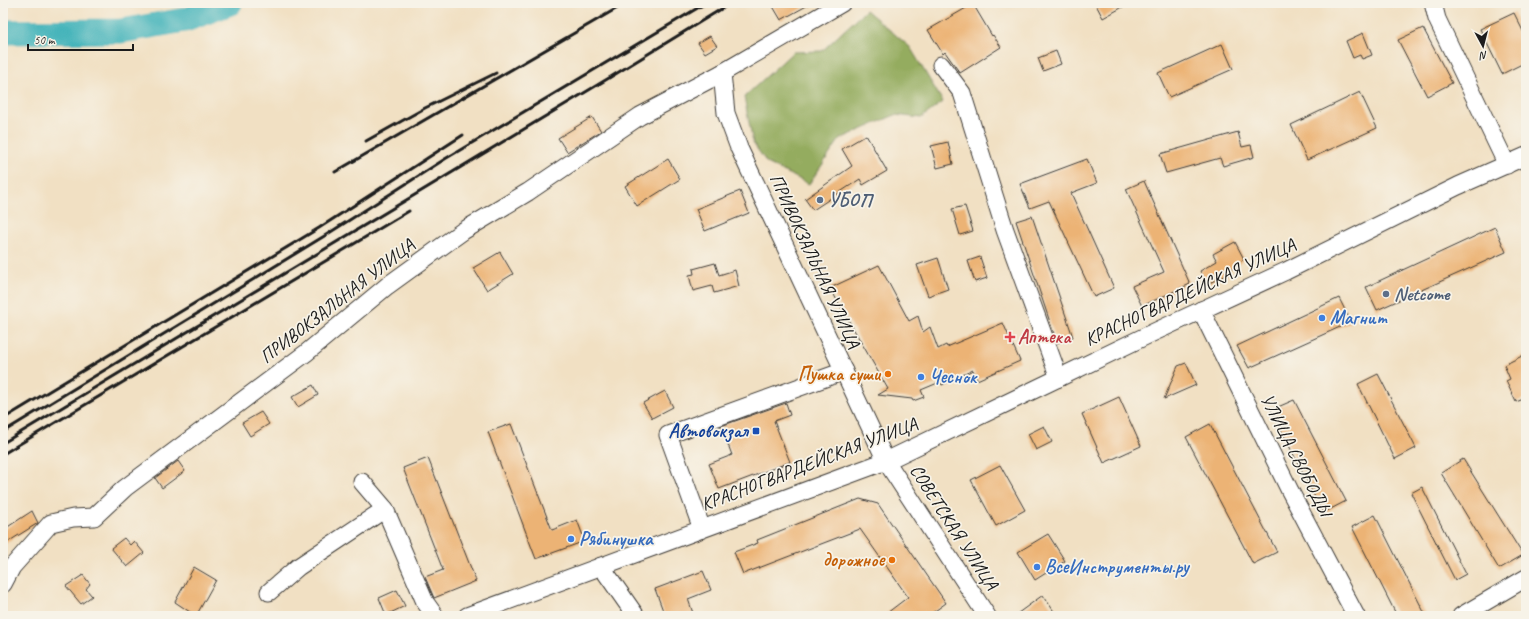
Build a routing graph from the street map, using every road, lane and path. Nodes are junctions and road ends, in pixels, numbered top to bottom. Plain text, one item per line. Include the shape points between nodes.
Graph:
1 (842, 3) edge
2 (1433, 3) edge
3 (941, 65) dead end
4 (722, 73) junction
5 (1526, 156) edge
6 (1507, 165) junction
7 (1201, 310) junction
8 (844, 371) junction
9 (1059, 378) junction
10 (886, 461) junction
11 (362, 482) dead end
12 (385, 508) junction
13 (702, 529) junction
14 (601, 566) junction
15 (1526, 578) edge
16 (3, 584) edge
17 (269, 592) dead end
18 (435, 616) edge
19 (467, 616) edge
20 (636, 616) edge
21 (987, 616) edge
22 (1356, 616) edge
23 (1460, 616) edge

1 - 4 street, ПРИВОКЗАЛЬНАЯ УЛИЦА
2 - 6 street via 1437,19
3 - 9 street via 962,93 1005,230
4 - 8 street, ПРИВОКЗАЛЬНАЯ УЛИЦА via 726,113 739,148
4 - 16 street, ПРИВОКЗАЛЬНАЯ УЛИЦА via 640,116 528,192 463,231 387,286 306,353 124,488 94,517 51,522 12,567
5 - 6 street, КРАСНОГВАРДЕЙСКАЯ УЛИЦА
6 - 7 street, КРАСНОГВАРДЕЙСКАЯ УЛИЦА via 1458,186
7 - 9 street, КРАСНОГВАРДЕЙСКАЯ УЛИЦА
7 - 22 street, УЛИЦА СВОБОДЫ via 1290,491
8 - 10 street, ПРИВОКЗАЛЬНАЯ УЛИЦА
8 - 13 street via 668,435
9 - 10 street, КРАСНОГВАРДЕЙСКАЯ УЛИЦА
10 - 13 street, КРАСНОГВАРДЕЙСКАЯ УЛИЦА
10 - 21 street, СОВЕТСКАЯ УЛИЦА
11 - 12 street
12 - 17 street via 298,567
12 - 18 street via 426,602
13 - 14 street, КРАСНОГВАРДЕЙСКАЯ УЛИЦА
14 - 19 street, КРАСНОГВАРДЕЙСКАЯ УЛИЦА
14 - 20 street
15 - 23 street

